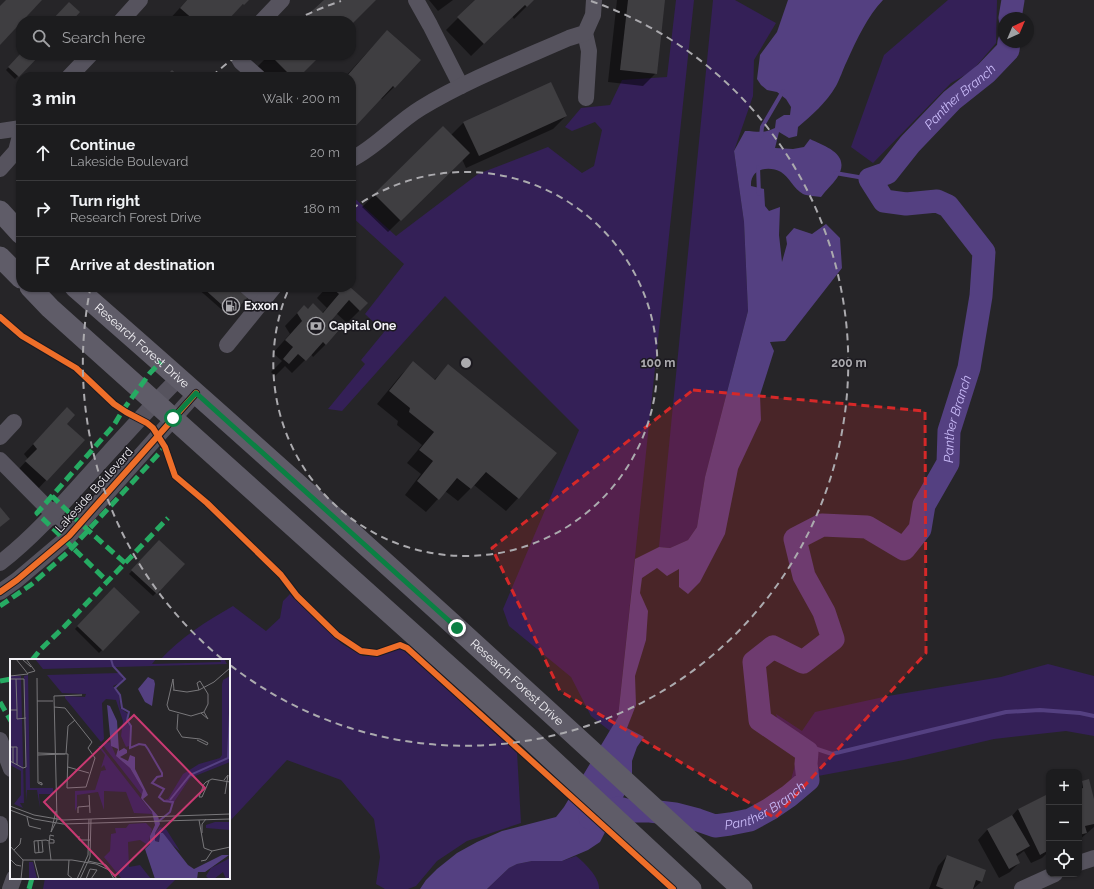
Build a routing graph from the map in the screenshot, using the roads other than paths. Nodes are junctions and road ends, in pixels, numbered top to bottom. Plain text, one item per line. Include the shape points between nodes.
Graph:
1 (140, 0) edge
2 (282, 0) edge
3 (416, 0) edge
4 (594, 0) edge
5 (126, 16) edge
6 (267, 16) edge
7 (585, 33) junction
8 (85, 60) edge
9 (240, 60) edge
10 (74, 72) edge
11 (252, 72) edge
12 (461, 86) junction
13 (586, 98) dead end
14 (16, 129) edge
15 (0, 131) edge
16 (16, 151) edge
17 (356, 157) edge
18 (0, 169) edge
19 (0, 211) edge
20 (16, 229) edge
21 (0, 257) edge
22 (16, 273) edge
23 (35, 292) edge
24 (81, 292) edge
25 (253, 292) edge
26 (269, 292) edge
27 (262, 300) junction
28 (226, 345) dead end
29 (179, 378) junction
30 (196, 393) junction
31 (156, 401) junction
32 (173, 418) junction
33 (14, 422) dead end
34 (0, 437) edge
35 (0, 460) edge
36 (54, 514) junction
37 (72, 532) junction
38 (0, 563) edge
39 (0, 592) edge
40 (0, 740) edge
41 (10, 766) edge
42 (0, 824) edge
43 (0, 835) edge
44 (1094, 858) edge
45 (1082, 862) edge
46 (1048, 877) edge
47 (14, 879) edge
48 (10, 889) edge
49 (692, 889) edge
50 (742, 889) edge
51 (1022, 889) edge

1 - 5 street
2 - 6 street
3 - 12 street
4 - 7 street via 593,15
7 - 12 street
7 - 13 street via 589,51
8 - 10 street
9 - 11 street
12 - 17 street via 420,108
14 - 15 street
16 - 18 street
19 - 20 main road
21 - 22 main road
23 - 31 main road
24 - 29 main road, Research Forest Drive
25 - 27 street
26 - 27 street
27 - 28 street
29 - 30 main road, Research Forest Drive
29 - 31 street, Lakeside Boulevard
30 - 32 street, Lakeside Boulevard
30 - 50 main road, Research Forest Drive via 553,714
31 - 32 main road
31 - 36 street, Lakeside Boulevard
32 - 37 street, Lakeside Boulevard
32 - 49 main road via 530,739
33 - 34 street
35 - 36 street
36 - 37 street
36 - 38 street, Lakeside Boulevard via 14,553
37 - 39 street, Lakeside Boulevard
40 - 41 street
42 - 43 street
44 - 45 street
46 - 51 street
47 - 48 street

